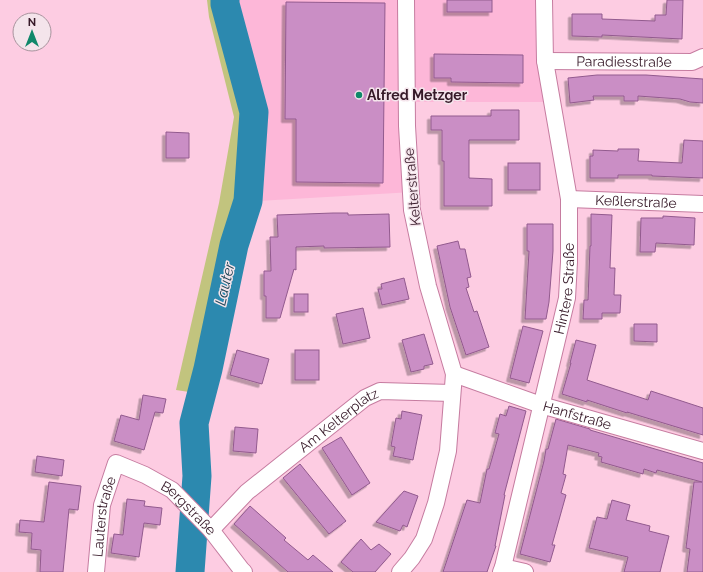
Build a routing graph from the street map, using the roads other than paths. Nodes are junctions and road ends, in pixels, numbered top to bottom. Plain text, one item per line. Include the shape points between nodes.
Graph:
1 (406, 0) edge
2 (544, 0) edge
3 (703, 58) edge
4 (545, 61) junction
5 (569, 199) junction
6 (703, 204) edge
7 (454, 374) junction
8 (452, 393) junction
9 (541, 405) junction
10 (703, 451) edge
11 (116, 464) joint
12 (211, 530) junction
13 (502, 569) edge
14 (96, 572) edge
15 (244, 572) edge
16 (400, 572) edge
17 (525, 572) edge

1 - 7 street, Kelterstraße via 412,210 428,286
2 - 4 street, Hintere Straße
3 - 4 street, Paradiesstraße via 692,62
4 - 5 street, Hintere Straße
5 - 6 street, Keßlerstraße
5 - 9 street, Hintere Straße via 567,298
7 - 8 street, Kelterstraße
7 - 9 street, Hanfstraße
8 - 12 street, Am Kelterplatz via 380,391 365,398 247,492
8 - 16 street via 448,451 436,503 424,539
9 - 10 street, Hanfstraße
9 - 13 street, Hintere Straße
11 - 12 street, Bergstraße via 145,475 172,490
11 - 14 street, Lauterstraße via 102,505
12 - 15 street, Bergstraße
13 - 17 street

